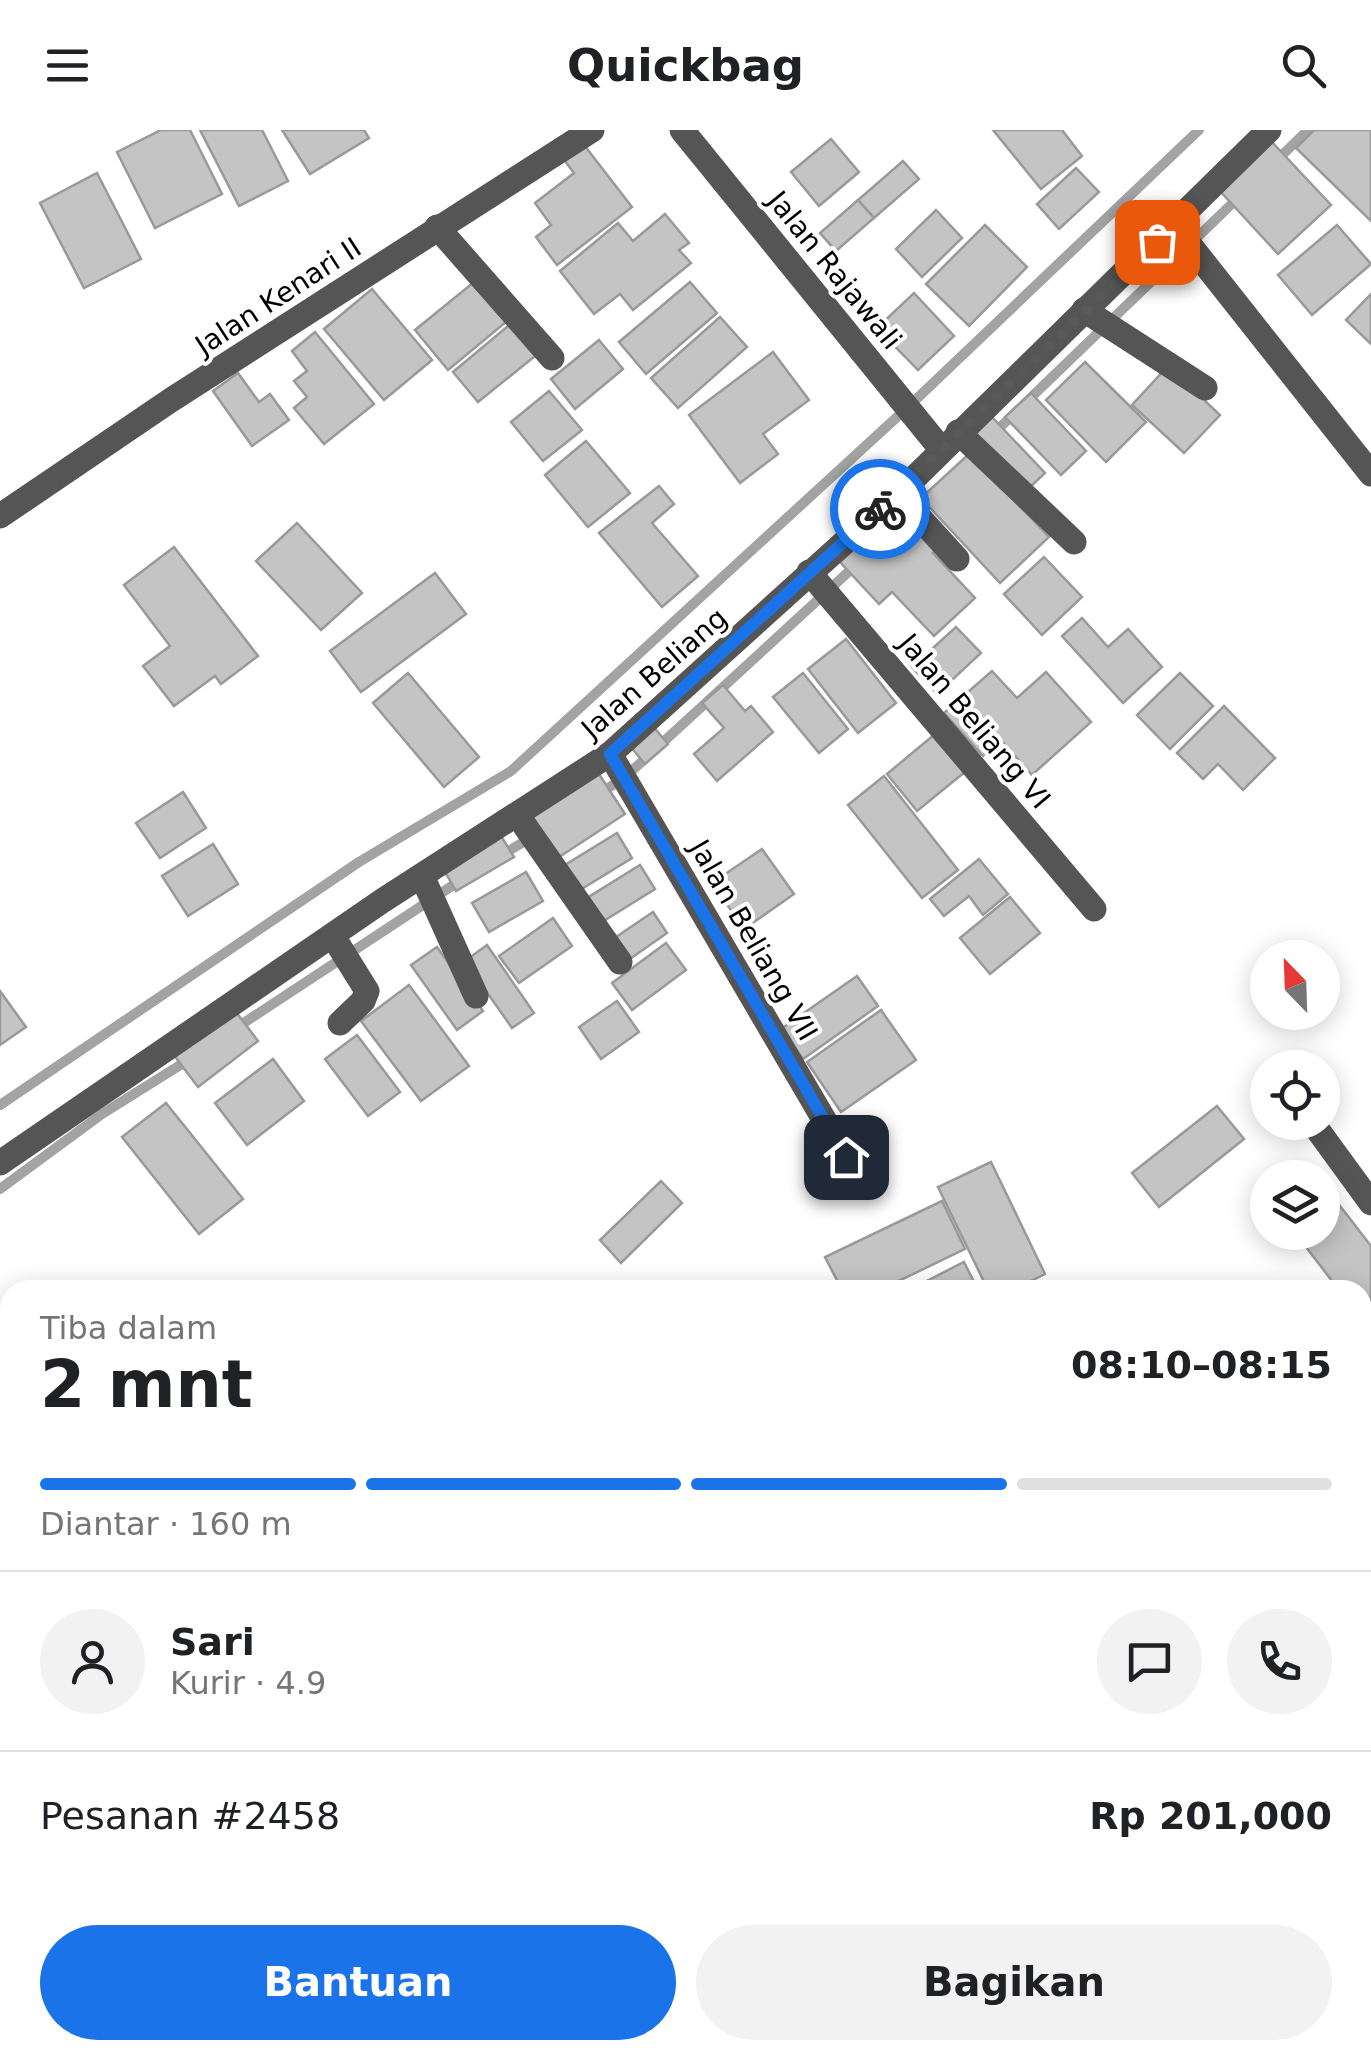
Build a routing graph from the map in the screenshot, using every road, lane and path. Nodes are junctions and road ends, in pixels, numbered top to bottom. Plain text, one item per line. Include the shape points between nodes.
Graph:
1 (592, 130) edge
2 (682, 130) edge
3 (1269, 130) edge
4 (1174, 225) junction
5 (437, 227) junction
6 (1084, 310) junction
7 (552, 358) dead end
8 (1205, 388) dead end
9 (949, 441) junction
10 (1371, 474) edge
11 (898, 494) junction
12 (0, 516) edge
13 (1074, 542) dead end
14 (957, 559) dead end
15 (809, 572) junction
16 (610, 754) junction
17 (518, 816) junction
18 (422, 876) junction
19 (1094, 908) dead end
20 (334, 938) junction
21 (620, 962) dead end
22 (476, 996) dead end
23 (340, 1023) dead end
24 (1325, 1140) edge
25 (846, 1157) dead end
26 (0, 1163) edge
27 (1371, 1203) edge

1 - 5 street, Jalan Kenari II
2 - 9 street, Jalan Rajawali
3 - 4 street, Jalan Beliang
4 - 6 street, Jalan Beliang
4 - 10 street
5 - 7 street
5 - 12 street, Jalan Kenari II
6 - 8 street
6 - 9 street, Jalan Beliang
9 - 11 street, Jalan Beliang
9 - 13 street, Jalan Rajawali
11 - 14 street
11 - 15 street, Jalan Beliang
15 - 16 street, Jalan Beliang
15 - 19 street, Jalan Beliang VI
16 - 17 street, Jalan Beliang
16 - 25 street, Jalan Beliang VII
17 - 18 street, Jalan Beliang
17 - 21 street
18 - 20 street, Jalan Beliang
18 - 22 street
20 - 23 street via 367,991
20 - 26 street, Jalan Beliang
24 - 27 street

